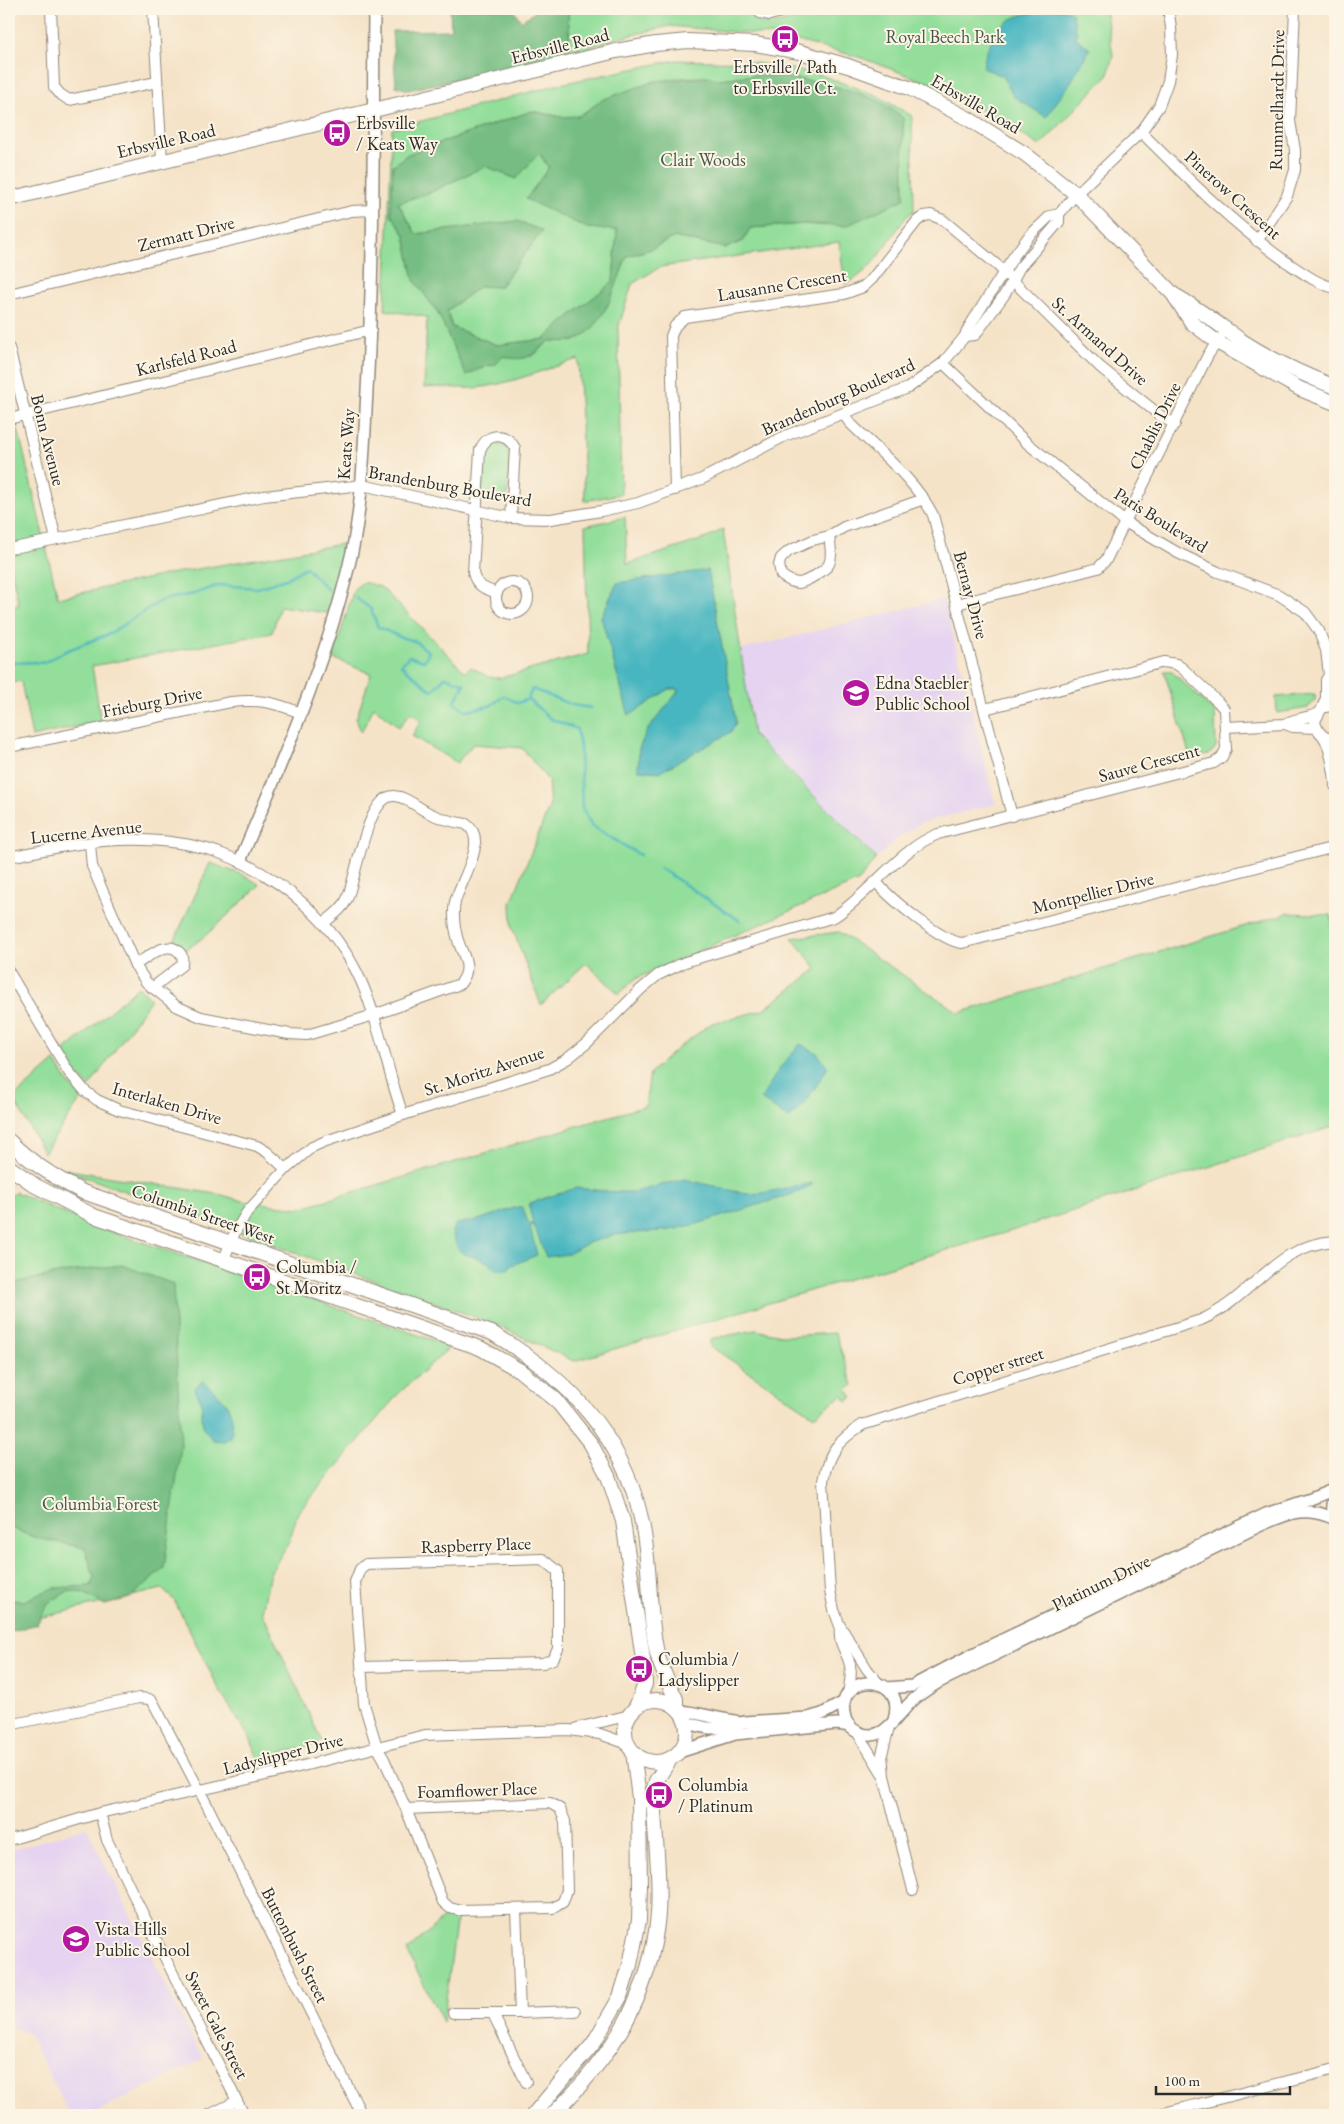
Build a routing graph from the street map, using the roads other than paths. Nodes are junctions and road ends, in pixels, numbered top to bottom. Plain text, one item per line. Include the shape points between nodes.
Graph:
1 (51, 9) edge
2 (153, 9) edge
3 (374, 9) edge
4 (757, 9) edge
5 (791, 9) edge
6 (1168, 9) edge
7 (1296, 9) edge
8 (157, 82) junction
9 (373, 112) junction
10 (1141, 132) junction
11 (162, 161) junction
12 (1076, 194) junction
13 (9, 199) edge
14 (372, 210) junction
15 (1257, 241) junction
16 (1009, 276) junction
17 (1335, 288) edge
18 (9, 294) edge
19 (1173, 294) junction
20 (1226, 328) junction
21 (371, 330) junction
22 (1217, 342) junction
23 (9, 348) edge
24 (943, 363) junction
25 (1335, 387) edge
26 (1335, 403) edge
27 (844, 414) junction
28 (25, 415) junction
29 (9, 419) edge
30 (1175, 424) junction
31 (362, 485) junction
32 (676, 490) junction
33 (924, 499) junction
34 (478, 509) junction
35 (511, 518) junction
36 (1126, 522) junction
37 (829, 536) junction
38 (56, 539) junction
39 (9, 549) edge
40 (497, 593) dead end
41 (957, 604) junction
42 (1329, 675) junction
43 (1335, 697) edge
44 (1335, 705) edge
45 (984, 708) junction
46 (1320, 711) junction
47 (301, 713) junction
48 (1285, 724) junction
49 (1226, 727) junction
50 (1320, 732) junction
51 (1335, 739) edge
52 (9, 747) edge
53 (1335, 768) edge
54 (1335, 786) edge
55 (1012, 816) junction
56 (90, 844) junction
57 (1335, 847) edge
58 (9, 857) edge
59 (240, 861) junction
60 (877, 883) junction
61 (324, 923) junction
62 (136, 965) junction
63 (9, 972) edge
64 (152, 988) junction
65 (374, 1015) junction
66 (403, 1115) junction
67 (9, 1141) edge
68 (20, 1153) junction
69 (9, 1168) edge
70 (286, 1169) junction
71 (1335, 1241) edge
72 (230, 1243) junction
73 (224, 1259) junction
74 (1335, 1490) edge
75 (1335, 1518) edge
76 (840, 1626) junction
77 (362, 1667) junction
78 (883, 1686) junction
79 (846, 1698) junction
80 (633, 1711) junction
81 (680, 1714) junction
82 (9, 1724) edge
83 (891, 1724) junction
84 (853, 1729) junction
85 (568, 1730) junction
86 (377, 1748) junction
87 (630, 1748) junction
88 (675, 1755) junction
89 (884, 1776) junction
90 (199, 1790) junction
91 (406, 1809) junction
92 (100, 1813) junction
93 (9, 1840) edge
94 (913, 1890) dead end
95 (516, 1908) junction
96 (575, 2011) dead end
97 (520, 2012) junction
98 (453, 2014) dead end
99 (493, 2014) junction
100 (1335, 2069) edge
101 (526, 2082) dead end
102 (237, 2101) junction
103 (9, 2112) edge
104 (11, 2115) edge
105 (209, 2115) edge
106 (244, 2115) edge
107 (362, 2115) edge
108 (533, 2115) edge
109 (552, 2115) edge
110 (1156, 2115) edge

1 - 8 street via 54,86 60,94 69,100
2 - 8 street
3 - 9 street, Keats Way
4 - 5 street via 770,15
6 - 10 street, Brandenburg Boulevard via 1172,55 1168,81 1159,106
7 - 15 street, Rummelhardt Drive via 1290,121 1295,170 1287,196
8 - 11 street
9 - 11 main road, Erbsville Road
9 - 12 main road, Erbsville Road via 656,44 688,41 755,44 800,52 909,88 967,118 1024,154
9 - 14 street, Keats Way
10 - 12 street, Brandenburg Boulevard
10 - 15 street, Pinerow Crescent
11 - 13 main road, Erbsville Road
12 - 16 street, Brandenburg Boulevard via 1059,214 1050,216 1029,236
12 - 19 main road, Erbsville Road
14 - 18 street, Zermatt Drive via 352,211
14 - 21 street, Keats Way
15 - 17 street, Pinerow Crescent via 1303,273
16 - 24 street, Brandenburg Boulevard
16 - 30 street, St. Armand Drive via 1100,368
16 - 32 street, Lausanne Crescent via 943,220 931,215 917,221 863,287 844,294 685,317 671,336
19 - 20 main road, Erbsville Road
19 - 22 main road, Erbsville Road via 1192,323
20 - 22 street, Chablis Drive
20 - 25 main road, Erbsville Road via 1304,375
21 - 28 street, Karlsfeld Road
21 - 31 street, Keats Way
22 - 26 main road, Erbsville Road via 1300,389
22 - 30 street, Chablis Drive
23 - 28 street, Bonn Avenue
24 - 27 street, Brandenburg Boulevard via 908,388
24 - 36 street, Paris Boulevard via 1027,444
27 - 32 street, Brandenburg Boulevard via 785,436
27 - 33 street, Bernay Drive
28 - 29 street, Karlsfeld Road
28 - 38 street, Bonn Avenue
30 - 36 street, Chablis Drive
31 - 34 street, Brandenburg Boulevard
31 - 38 street, Brandenburg Boulevard via 264,496
31 - 47 street, Keats Way via 343,590
32 - 35 street, Brandenburg Boulevard via 601,511 551,519
33 - 37 street via 844,527
33 - 41 street, Bernay Drive via 933,515
34 - 35 street, Brandenburg Boulevard
34 - 35 street via 480,450 490,437 504,437 515,448
34 - 40 street via 475,581 483,589
36 - 41 street, Chablis Drive via 1106,560 1098,568
36 - 42 street, Paris Boulevard via 1178,553 1296,604 1310,616 1322,637
37 - 37 street via 813,540 781,558 781,575 800,583 822,571 831,557
38 - 39 street, Brandenburg Boulevard
41 - 45 street, Bernay Drive
42 - 43 street, Paris Boulevard via 1334,682
42 - 46 street, Paris Boulevard via 1326,698
44 - 46 street
45 - 49 street, Sauve Crescent via 1164,662 1182,668 1221,704
45 - 55 street, Bernay Drive
46 - 48 street via 1306,719
46 - 50 street, Paris Boulevard via 1315,721
47 - 52 street, Frieburg Drive via 268,701 239,702
47 - 59 street, Keats Way
48 - 49 street
48 - 50 street
49 - 55 street, Sauve Crescent via 1225,752 1214,763
50 - 51 street
50 - 53 street via 1327,742 1330,762
53 - 54 street
55 - 60 street, St. Moritz Avenue via 922,840
56 - 58 street, Lucerne Avenue
56 - 59 street, Lucerne Avenue via 143,840 194,847
56 - 62 street via 92,866
57 - 60 street, Montpellier Drive via 962,943 951,940 904,909
59 - 61 street, Lucerne Avenue via 299,899
60 - 66 street, St. Moritz Avenue via 834,918 685,962 658,975 587,1043 549,1069
61 - 65 street, Lucerne Avenue via 350,961
61 - 65 street via 347,899 359,852 376,809 385,798 393,795 402,797 430,814 471,828 476,848 455,902 454,917 457,937 468,966 466,976 460,984
62 - 64 street
62 - 64 street via 165,947 174,947 181,954 182,965
63 - 70 street, Interlaken Drive via 68,1071 97,1100 119,1110 257,1146
64 - 65 street via 192,1014 289,1034 316,1034
65 - 66 street, Lucerne Avenue
66 - 70 street, St. Moritz Avenue via 326,1141 299,1156
67 - 68 main road, Columbia Street West
68 - 69 street
68 - 72 main road, Columbia Street West via 82,1192
69 - 73 main road, Columbia Street West via 94,1216
70 - 72 street, St. Moritz Avenue via 248,1212
71 - 76 street, Copper street via 1285,1256 1235,1301 1201,1320 862,1425 844,1437 832,1450 823,1481 830,1592
72 - 73 street, St. Moritz Avenue
72 - 81 main road, Columbia Street West via 492,1333 552,1374 581,1402 621,1460 635,1498 643,1528 657,1653
73 - 80 main road, Columbia Street West via 480,1348 519,1370 556,1400 590,1444 608,1476 624,1521 645,1673 645,1684
74 - 75 street via 1332,1505
74 - 78 street, Platinum Drive via 1266,1514 912,1686
75 - 83 street, Platinum Drive via 1321,1512 1295,1512 1261,1525 969,1666 918,1696
76 - 78 street via 867,1669
76 - 79 street via 839,1640 850,1664 851,1680
77 - 77 street, Raspberry Place via 355,1582 360,1569 366,1564 543,1559 558,1571 558,1649 553,1659 543,1663
77 - 86 street, Raspberry Place via 364,1704
78 - 79 street via 862,1683 854,1687
78 - 83 street via 896,1703
79 - 81 street via 822,1714 808,1718 744,1722 719,1728 708,1728
79 - 84 street via 845,1719
80 - 81 main road via 645,1702 655,1700 665,1701
80 - 85 street, Ladyslipper Drive
80 - 87 main road via 625,1734
81 - 88 main road via 687,1733
82 - 90 street, Buttonbush Street via 139,1698 149,1699 156,1706
83 - 84 street via 873,1735
83 - 89 street via 882,1754
84 - 88 street via 837,1724 735,1734
84 - 89 street
85 - 86 street, Ladyslipper Drive via 425,1734
85 - 87 street, Ladyslipper Drive via 600,1734
86 - 90 street, Ladyslipper Drive
86 - 91 street, Foamflower Place
87 - 88 main road via 650,1762 661,1762
87 - 108 main road via 639,1798 640,1886 637,1935 630,1965 620,1997 593,2044
88 - 109 main road via 656,1781 653,1792 658,1914 653,1947 640,1992 613,2046 578,2090
89 - 94 street
90 - 92 street, Ladyslipper Drive
90 - 107 street, Buttonbush Street
91 - 95 street, Foamflower Place via 443,1902 458,1910
91 - 95 street, Foamflower Place via 550,1803 560,1809 565,1821 567,1890 563,1902 553,1908
92 - 93 street, Ladyslipper Drive
92 - 102 street, Sweet Gale Street via 107,1840
95 - 97 street
96 - 97 street
97 - 99 street
98 - 99 street
99 - 101 street
100 - 110 street
102 - 105 street
102 - 106 street, Sweet Gale Street
103 - 104 street

